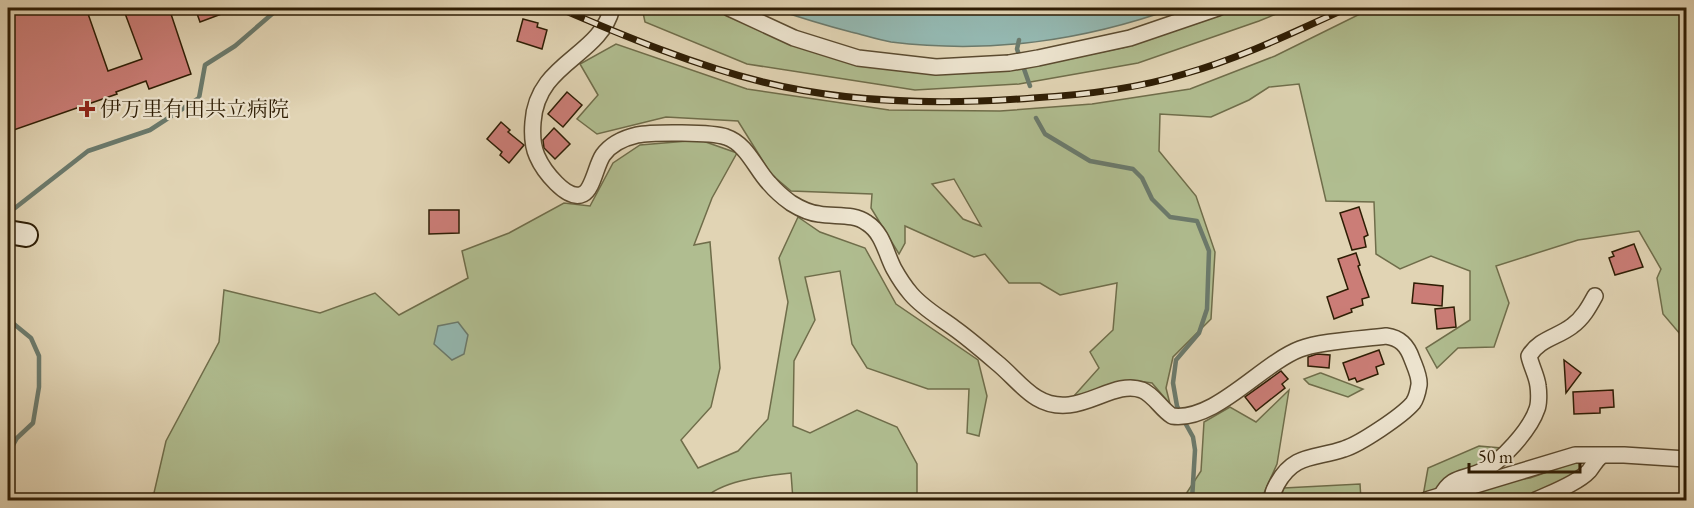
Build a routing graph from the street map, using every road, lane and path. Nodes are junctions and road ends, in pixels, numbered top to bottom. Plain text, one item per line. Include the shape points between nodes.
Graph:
1 (612, 8) edge
2 (729, 8) edge
3 (1218, 8) edge
4 (1595, 296) dead end
5 (1601, 456) junction
6 (1686, 459) edge
7 (1442, 496) junction
8 (1273, 500) edge
9 (1425, 501) edge
10 (1536, 501) edge

1 - 8 street via 591,43 558,69 543,87 534,109 532,138 537,156 563,190 582,195 589,189 604,154 616,143 638,135 708,133 726,137 741,144 769,183 792,203 816,214 866,222 878,234 894,269 912,295 1037,398 1056,406 1075,405 1129,388 1141,390 1172,416 1190,416 1211,407 1301,348 1386,336 1396,338 1411,355 1419,379 1414,402 1357,443 1298,461 1283,474 1272,494
2 - 3 street via 794,38 858,57 936,67 1038,58 1130,38
4 - 7 street via 1584,316 1571,327 1533,348 1529,356 1538,385 1538,408 1525,430 1498,460 1482,471 1454,480
5 - 6 street
5 - 7 street via 1575,455
5 - 10 street via 1579,478
7 - 9 street

